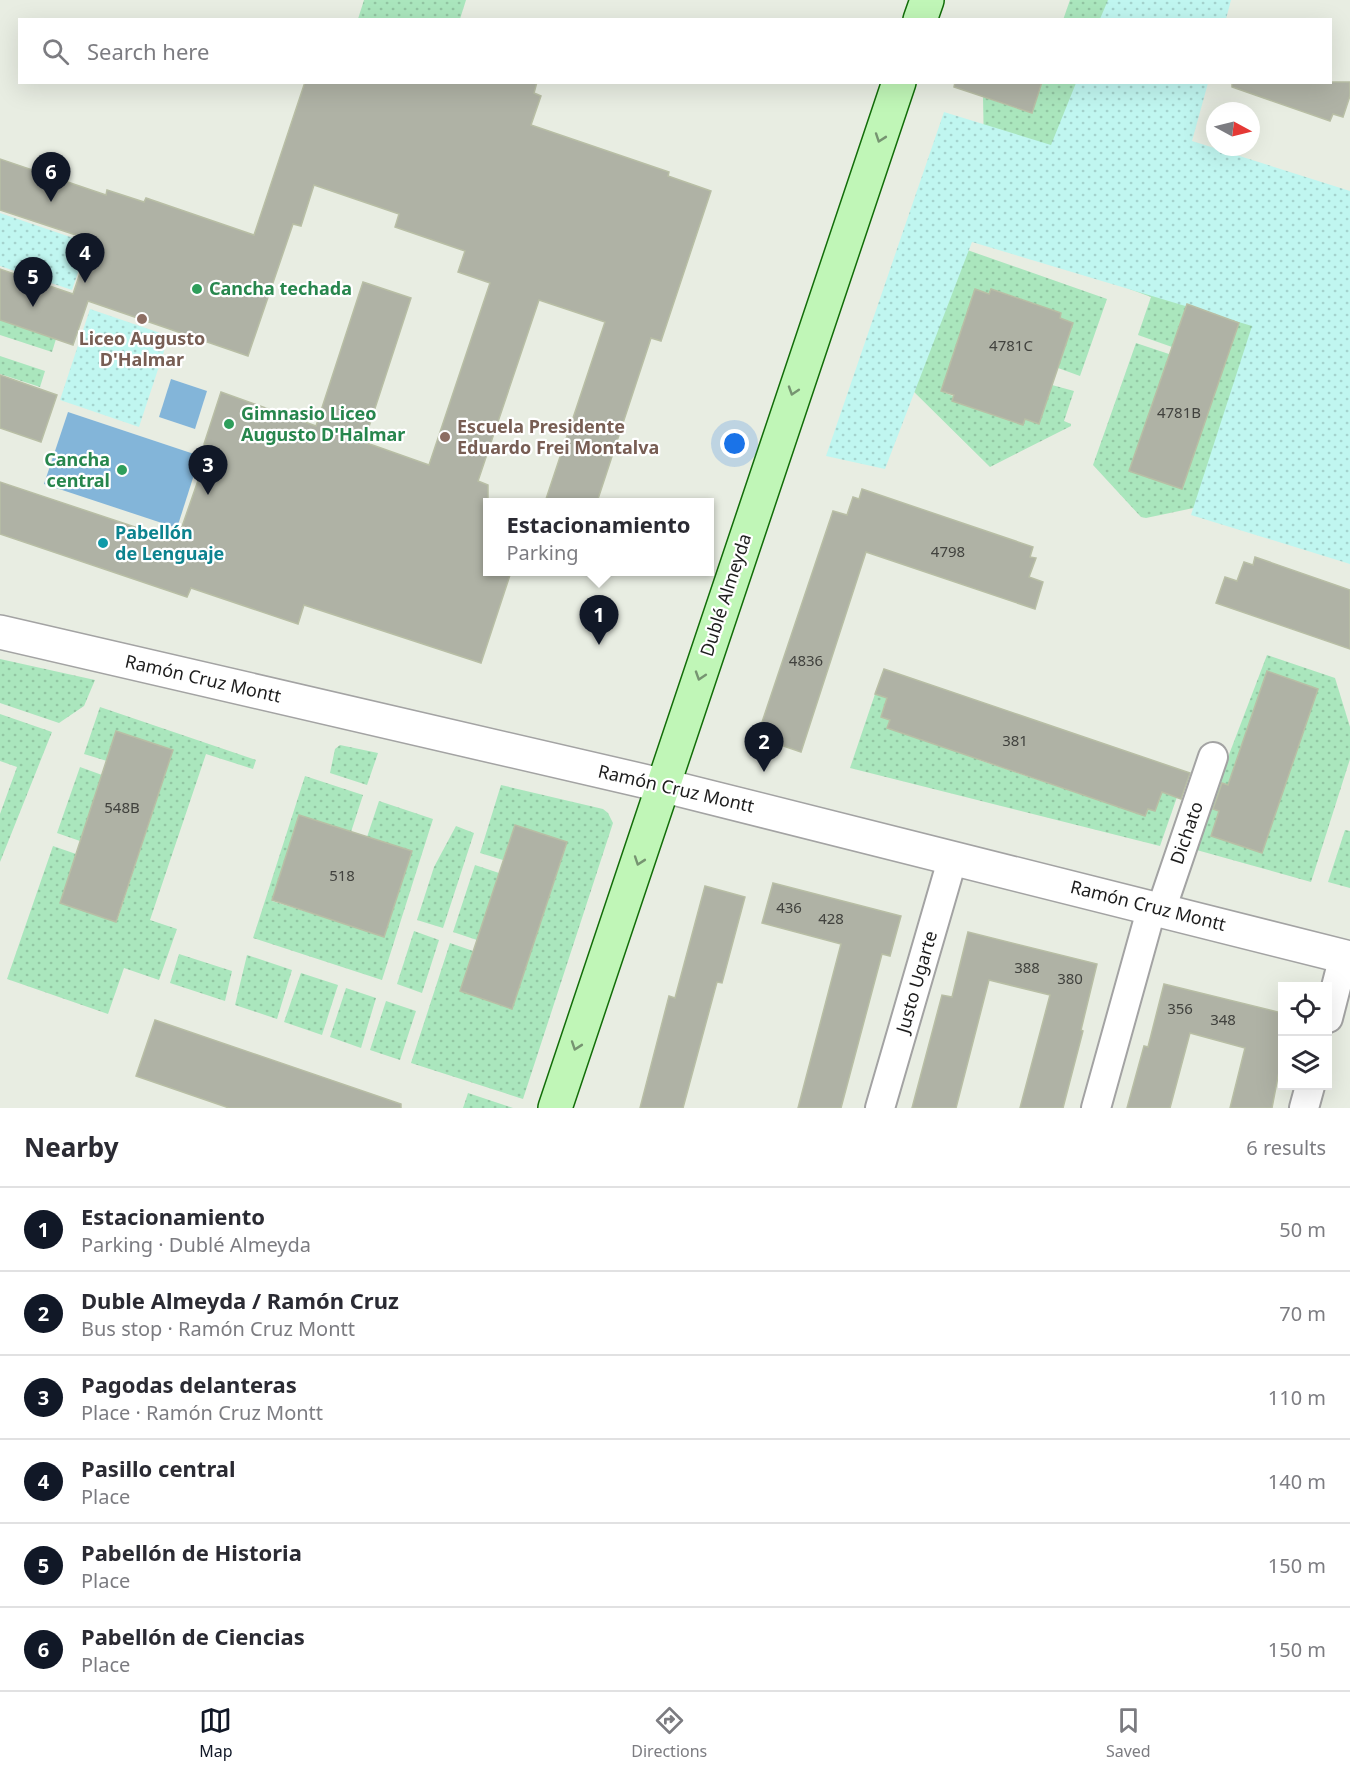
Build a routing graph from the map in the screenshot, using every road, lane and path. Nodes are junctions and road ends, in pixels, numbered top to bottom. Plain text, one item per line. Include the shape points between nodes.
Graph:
1 (927, 0) edge
2 (921, 18) edge
3 (897, 84) edge
4 (0, 632) edge
5 (1214, 756) dead end
6 (665, 786) junction
7 (953, 857) junction
8 (1157, 908) junction
9 (1347, 957) edge
10 (1332, 1005) edge
11 (1309, 1090) edge
12 (555, 1108) edge
13 (880, 1108) edge
14 (1096, 1108) edge
15 (1304, 1108) edge

1 - 2 main road
3 -> 6 main road, Dublé Almeyda
4 - 6 street, Ramón Cruz Montt
5 - 8 street, Dichato
6 - 7 street, Ramón Cruz Montt
6 -> 12 main road, Dublé Almeyda
7 - 8 street, Ramón Cruz Montt
7 - 13 street, Justo Ugarte
8 - 9 street, Ramón Cruz Montt
8 - 14 street, Dichato
9 - 10 street
11 - 15 street

